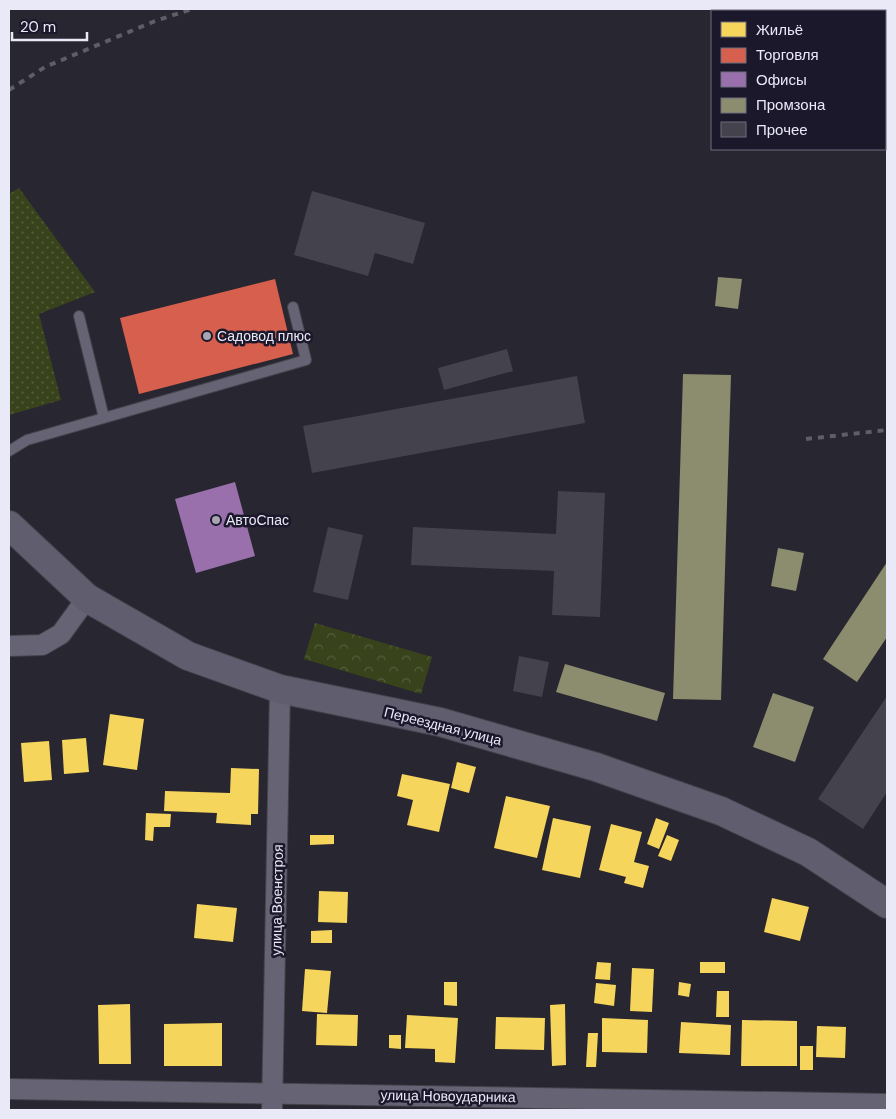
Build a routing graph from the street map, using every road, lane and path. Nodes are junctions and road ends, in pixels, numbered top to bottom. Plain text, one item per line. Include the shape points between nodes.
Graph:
1 (293, 307) dead end
2 (78, 316) dead end
3 (104, 418) junction
4 (9, 451) edge
5 (9, 525) edge
6 (87, 598) junction
7 (9, 646) edge
8 (280, 689) junction
9 (887, 904) edge
10 (9, 1089) edge
11 (273, 1102) edge
12 (887, 1104) edge

1 - 3 lane via 306,360
2 - 3 lane
3 - 4 lane via 28,440
5 - 6 street, Переездная улица
6 - 7 street via 60,634 42,645
6 - 8 street, Переездная улица via 188,656
8 - 9 street, Переездная улица via 440,722 596,767 720,811 808,852
8 - 11 street, улица Военстроя
10 - 11 street, улица Новоударника
11 - 12 street, улица Новоударника

